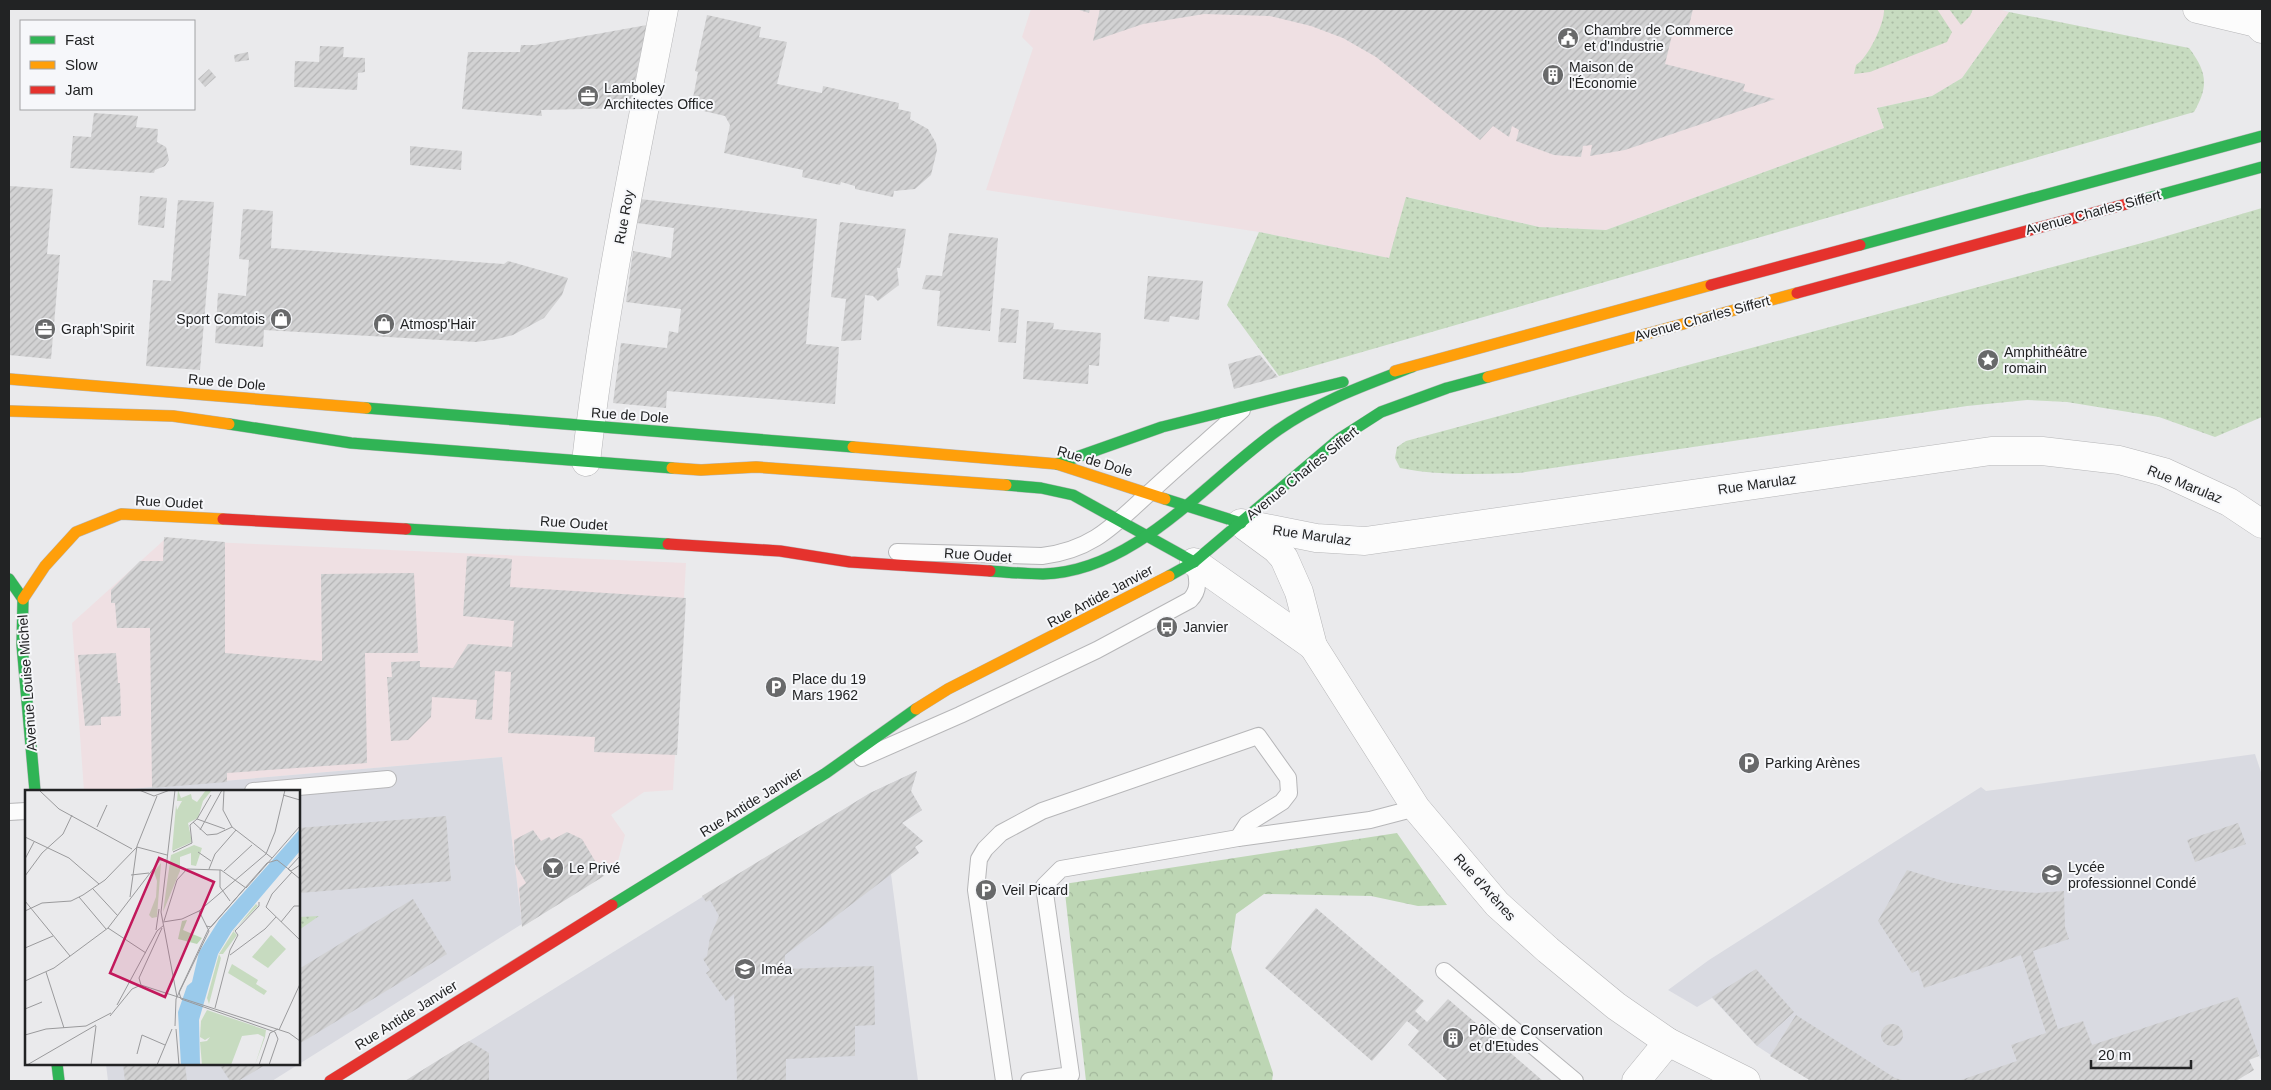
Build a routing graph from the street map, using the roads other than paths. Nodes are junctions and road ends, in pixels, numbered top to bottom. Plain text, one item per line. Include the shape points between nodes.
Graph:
1 (664, 9) edge
2 (2197, 9) edge
3 (2262, 29) edge
4 (2262, 136) edge
5 (2260, 167) edge
6 (1412, 367) junction
7 (9, 379) edge
8 (1250, 403) junction
9 (9, 411) edge
10 (590, 427) junction
11 (586, 462) junction
12 (1057, 464) junction
13 (1149, 493) junction
14 (1186, 506) junction
15 (1122, 520) junction
16 (1241, 523) junction
17 (2262, 524) edge
18 (1150, 536) junction
19 (780, 551) junction
20 (1194, 562) junction
21 (9, 578) edge
22 (23, 599) junction
23 (1313, 646) junction
24 (826, 774) junction
25 (388, 779) dead end
26 (35, 790) edge
27 (263, 790) edge
28 (1416, 808) junction
29 (25, 811) edge
30 (9, 812) edge
31 (1238, 838) junction
32 (1444, 971) dead end
33 (1668, 1042) junction
34 (58, 1065) edge
35 (59, 1081) edge
36 (330, 1081) edge
37 (1004, 1081) edge
38 (1029, 1081) edge
39 (1575, 1081) edge
40 (1636, 1081) edge
41 (1746, 1081) edge

1 - 10 street, Rue Roy via 616,255
2 - 3 street via 2256,23
4 - 6 main road, Avenue Charles Siffert
5 - 16 main road, Avenue Charles Siffert via 1408,400 1380,412 1339,439
6 - 8 main road, Avenue Charles Siffert
6 - 14 main road, Avenue Charles Siffert via 1315,408 1280,428
7 - 10 main road, Rue de Dole
8 - 12 main road, Avenue Charles Siffert via 1095,448
8 - 13 lane
9 - 11 main road via 173,416 351,443
10 - 11 street, Rue Roy
10 - 12 main road, Rue de Dole
11 - 15 main road via 701,470 756,467 1041,488 1073,495
12 - 13 main road, Rue de Dole
13 - 14 main road, Rue de Dole
13 - 15 lane
14 - 16 main road, Rue de Dole
14 - 18 main road, Avenue Charles Siffert
15 - 18 main road
15 - 19 lane via 1081,548 1042,556
16 - 17 street, Rue Marulaz via 1316,538 1365,541 1991,451 2042,451 2119,460 2164,472 2230,502
16 - 20 main road, Avenue Charles Siffert
16 - 23 street, Rue d'Arènes via 1284,558 1299,592
18 - 19 main road, Rue Oudet via 1102,562 1044,574 850,562
18 - 20 main road
19 - 22 main road, Rue Oudet via 121,514 76,532
20 - 23 street, Rue d'Arènes
20 - 24 main road, Rue Antide Janvier via 948,689 902,717
20 - 24 lane via 1198,584 1196,594 1190,600 1096,650
21 - 22 main road, Avenue Louise Michel
22 - 26 main road, Avenue Louise Michel via 22,645
23 - 28 street, Rue d'Arènes
24 - 36 main road, Rue Antide Janvier
25 - 27 lane
28 - 31 lane via 1370,820
28 - 33 street, Rue d'Arènes via 1497,904 1616,1006
29 - 30 lane
31 - 37 lane via 1247,824 1289,794 1288,778 1258,736 1042,811 1001,833 985,849 979,860 976,890
31 - 38 lane via 1061,869 1044,886 1071,1075
32 - 39 lane
33 - 40 street
33 - 41 street, Rue d'Arènes
34 - 35 main road

